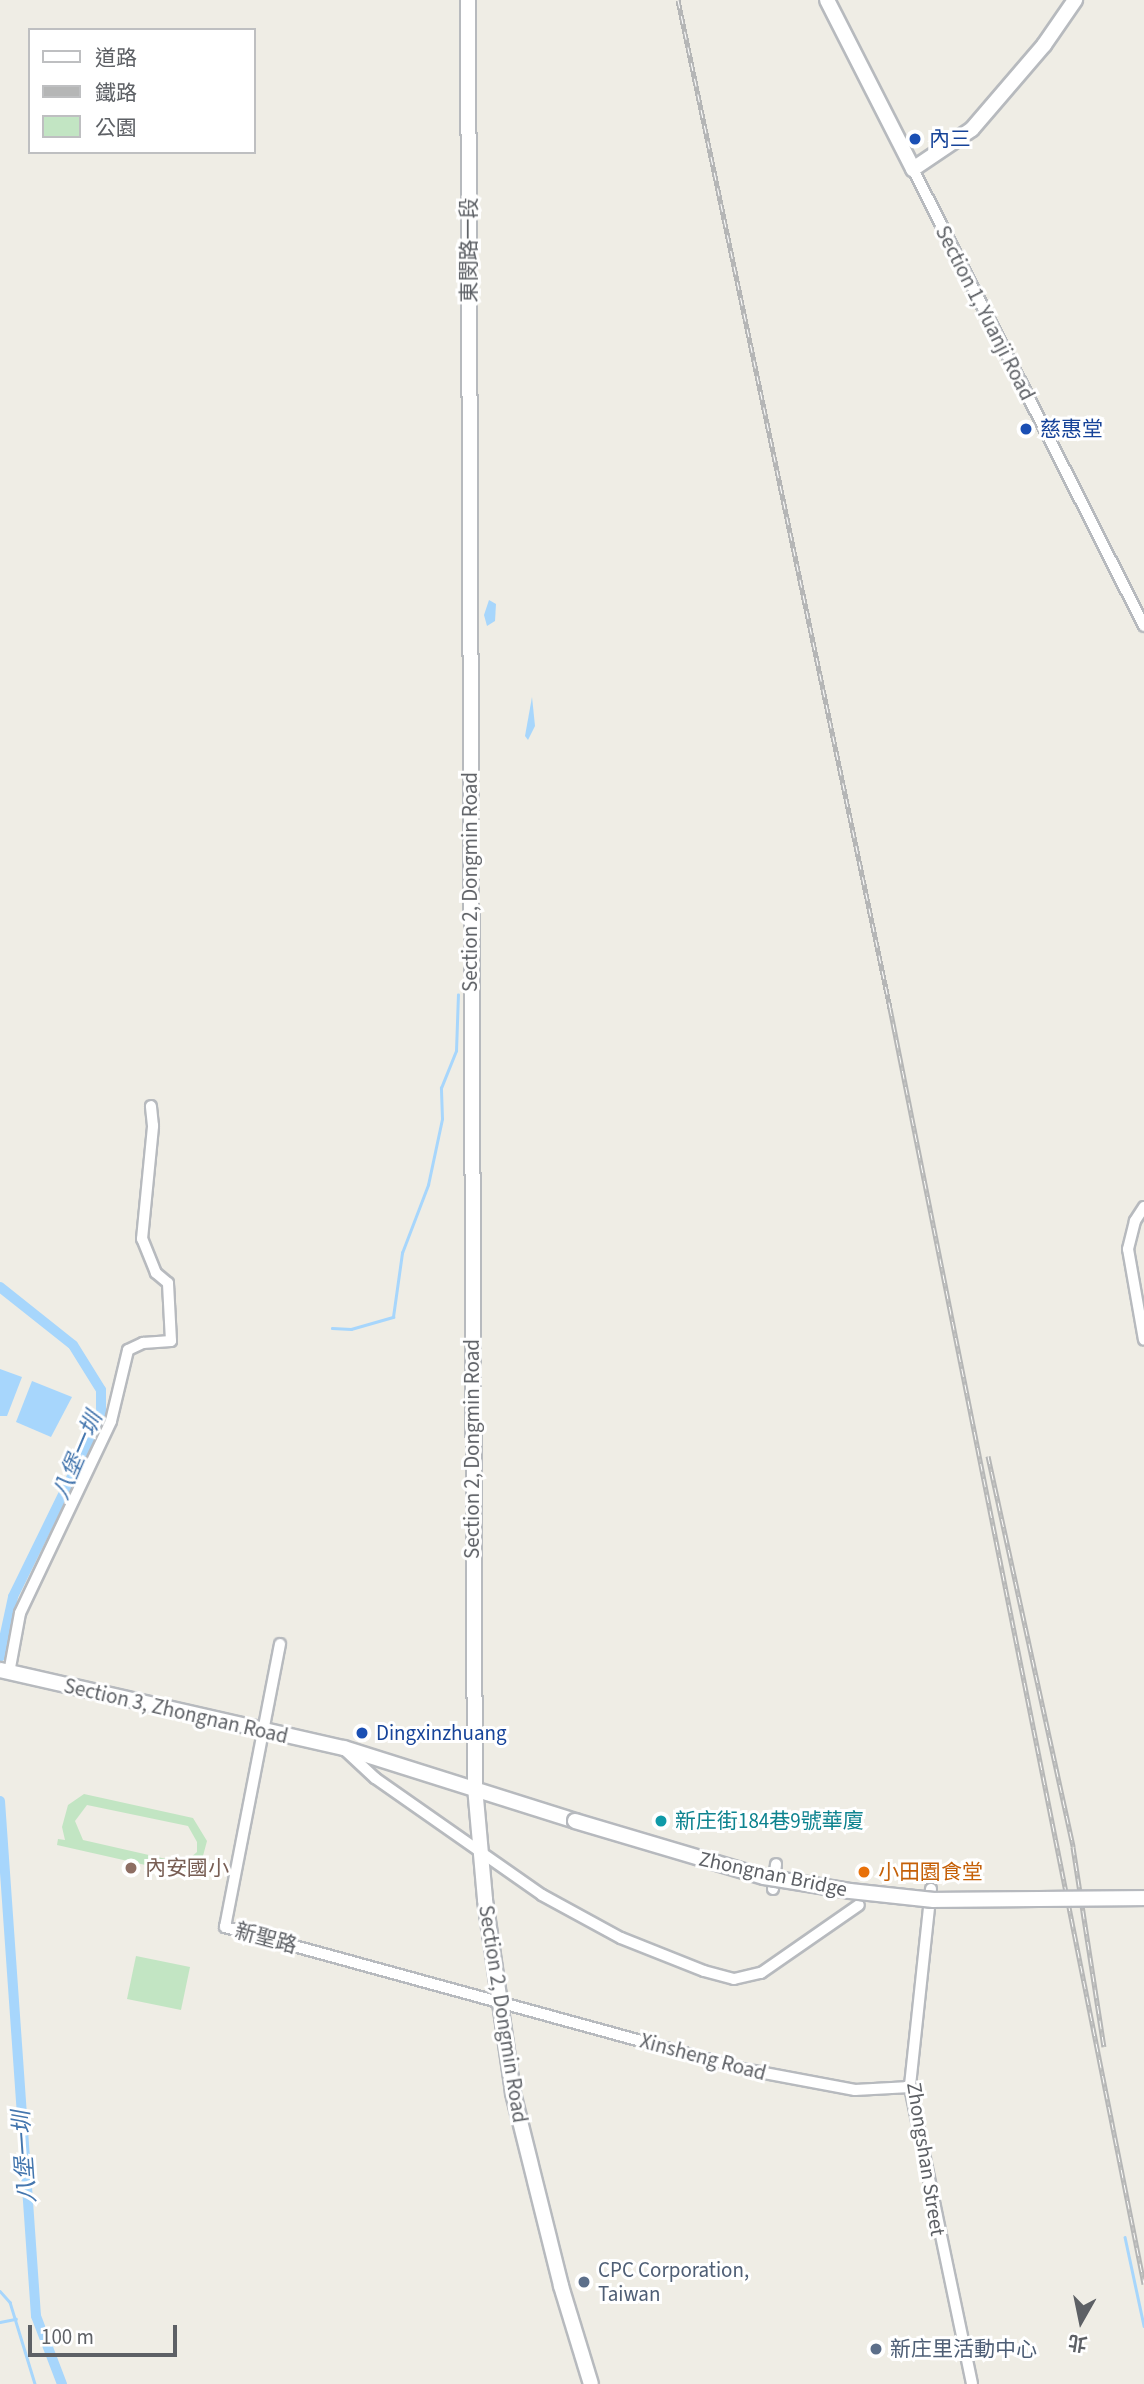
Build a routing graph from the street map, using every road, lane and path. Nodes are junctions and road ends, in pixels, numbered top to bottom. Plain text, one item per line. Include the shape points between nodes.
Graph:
1 (468, 0) edge
2 (827, 0) edge
3 (1075, 0) edge
4 (913, 169) junction
5 (470, 500) joint
6 (1144, 626) edge
7 (151, 1106) dead end
8 (1144, 1207) edge
9 (1144, 1340) edge
10 (281, 1644) dead end
11 (4, 1672) edge
12 (264, 1731) junction
13 (344, 1748) junction
14 (475, 1787) junction
15 (575, 1821) joint
16 (479, 1848) junction
17 (776, 1864) dead end
18 (773, 1889) dead end
19 (932, 1889) dead end
20 (1144, 1898) edge
21 (859, 1905) dead end
22 (500, 2003) junction
23 (910, 2087) junction
24 (591, 2384) edge
25 (972, 2384) edge

1 - 5 main road, 東閔路一段
2 - 4 main road, Section 1, Yuanji Road
3 - 4 main road via 1044,45 972,129
4 - 6 street, Section 1, Yuanji Road
5 - 14 main road, Section 2, Dongmin Road
7 - 11 street via 142,1239 156,1273 168,1283 171,1341 143,1343 128,1350 111,1421 20,1614
8 - 9 street via 1128,1248
10 - 12 street
11 - 12 main road, Section 3, Zhongnan Road
12 - 13 main road, Section 3, Zhongnan Road
12 - 22 street, 新聖路 via 225,1927
13 - 14 main road, Section 3, Zhongnan Road
13 - 16 street via 374,1778
14 - 15 main road, Section 3, Zhongnan Road
14 - 16 main road, Section 2, Dongmin Road
15 - 20 main road, Zhongnan Bridge, bridge via 764,1877 850,1891 934,1900
16 - 21 street via 582,1919 669,1958 734,1979 761,1973
16 - 22 main road, Section 2, Dongmin Road
17 - 18 street
19 - 23 street, Zhongshan Street
22 - 23 street, Xinsheng Road via 743,2069 855,2090
22 - 24 main road, Section 2, Dongmin Road via 520,2126
23 - 25 street, Zhongshan Street

